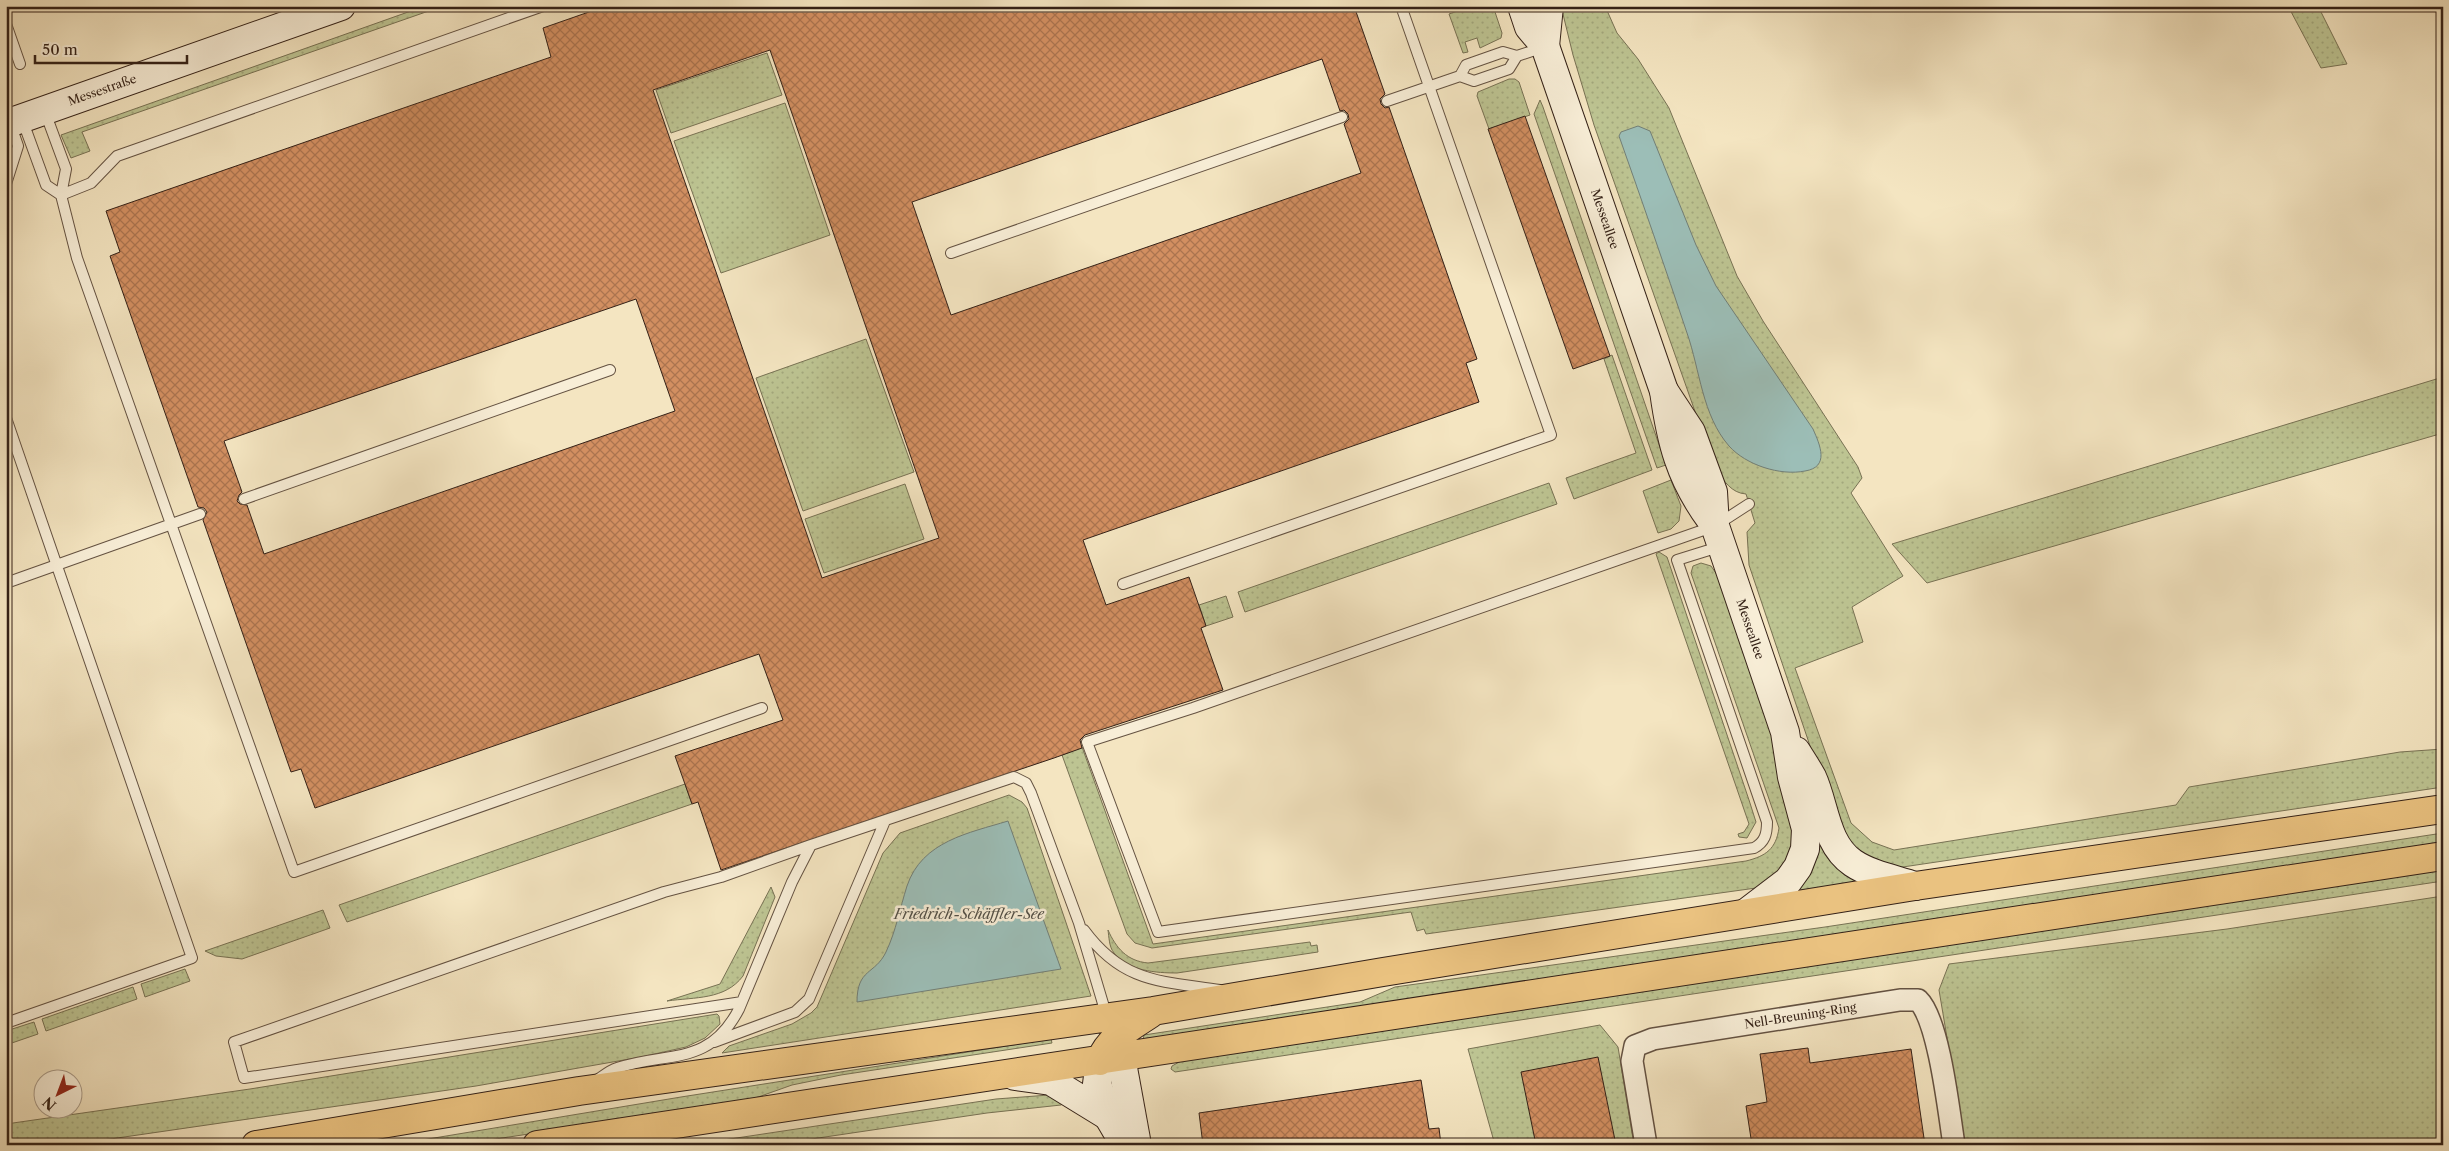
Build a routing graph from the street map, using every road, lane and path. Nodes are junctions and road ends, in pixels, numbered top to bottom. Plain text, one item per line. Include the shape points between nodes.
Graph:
1 (341, 6) edge
2 (543, 6) edge
3 (1401, 6) edge
4 (1522, 6) edge
5 (1549, 6) edge
6 (6, 24) edge
7 (1545, 46) junction
8 (1517, 56) junction
9 (20, 64) dead end
10 (1460, 76) junction
11 (1429, 87) junction
12 (1387, 101) dead end
13 (25, 116) edge
14 (1342, 117) dead end
15 (6, 184) edge
16 (61, 195) junction
17 (951, 253) dead end
18 (610, 370) dead end
19 (6, 418) edge
20 (244, 499) dead end
21 (1749, 504) dead end
22 (200, 514) dead end
23 (171, 524) junction
24 (1719, 536) junction
25 (56, 564) junction
26 (6, 583) edge
27 (1123, 584) dead end
28 (762, 708) dead end
29 (1785, 732) junction
30 (2443, 810) edge
31 (885, 821) junction
32 (812, 845) junction
33 (2443, 856) edge
34 (1915, 886) junction
35 (1746, 913) junction
36 (1079, 924) junction
37 (1251, 995) junction
38 (742, 1002) junction
39 (6, 1023) edge
40 (713, 1042) junction
41 (1111, 1043) junction
42 (1060, 1065) junction
43 (998, 1074) junction
44 (579, 1091) junction
45 (1108, 1116) junction
46 (256, 1145) edge
47 (537, 1145) edge
48 (1125, 1145) edge
49 (1137, 1145) edge
50 (1646, 1145) edge
51 (1954, 1145) edge

1 - 13 street, Messestraße
2 - 16 lane via 117,156 91,183
3 - 11 lane
4 - 7 street, Messeallee via 1529,27
5 - 7 street, Messeallee
6 - 9 lane
7 - 8 lane
7 - 24 street, Messeallee via 1664,391 1694,440 1713,492
8 - 10 lane via 1503,52 1466,65
8 - 10 lane via 1509,69 1474,81
10 - 11 lane
11 - 12 lane
11 - 27 lane via 1551,435
13 - 15 lane
13 - 16 lane via 46,184
13 - 16 lane via 66,168
14 - 17 lane
16 - 23 lane via 77,258
18 - 20 lane
19 - 25 lane
21 - 24 lane
22 - 23 lane
23 - 25 lane
23 - 28 lane via 294,872
24 - 24 lane via 1088,742 1158,932 1754,848 1761,844 1767,822 1677,560
24 - 29 street, Messeallee
25 - 26 lane
25 - 39 lane via 192,958
29 - 34 street, Messeallee via 1812,778 1840,850 1869,872
29 - 35 street, Messeallee via 1792,777 1806,829 1805,849 1788,881
30 - 34 main road
31 - 32 lane
31 - 36 lane via 1014,777 1026,782
31 - 40 lane via 809,999 795,1012
32 - 38 lane via 792,882
32 - 38 lane via 721,878 664,892 234,1042 244,1078
33 - 41 main road
34 - 35 main road
35 - 37 main road
36 - 37 lane via 1100,950 1125,970 1147,978
36 - 41 lane
37 - 41 main road via 1153,1012
38 - 40 lane via 732,1021
40 - 44 lane via 686,1055 616,1068
41 - 42 main road
41 - 42 main road via 1101,1033 1090,1047
41 - 44 main road
41 - 45 street via 1097,1084
41 - 49 street
42 - 43 main road
43 - 45 street via 1050,1081
43 - 47 main road
44 - 46 main road
45 - 48 street
50 - 51 street, Nell-Breuning-Ring via 1632,1061 1635,1046 1652,1038 1900,1000 1918,1000 1928,1014 1939,1058

